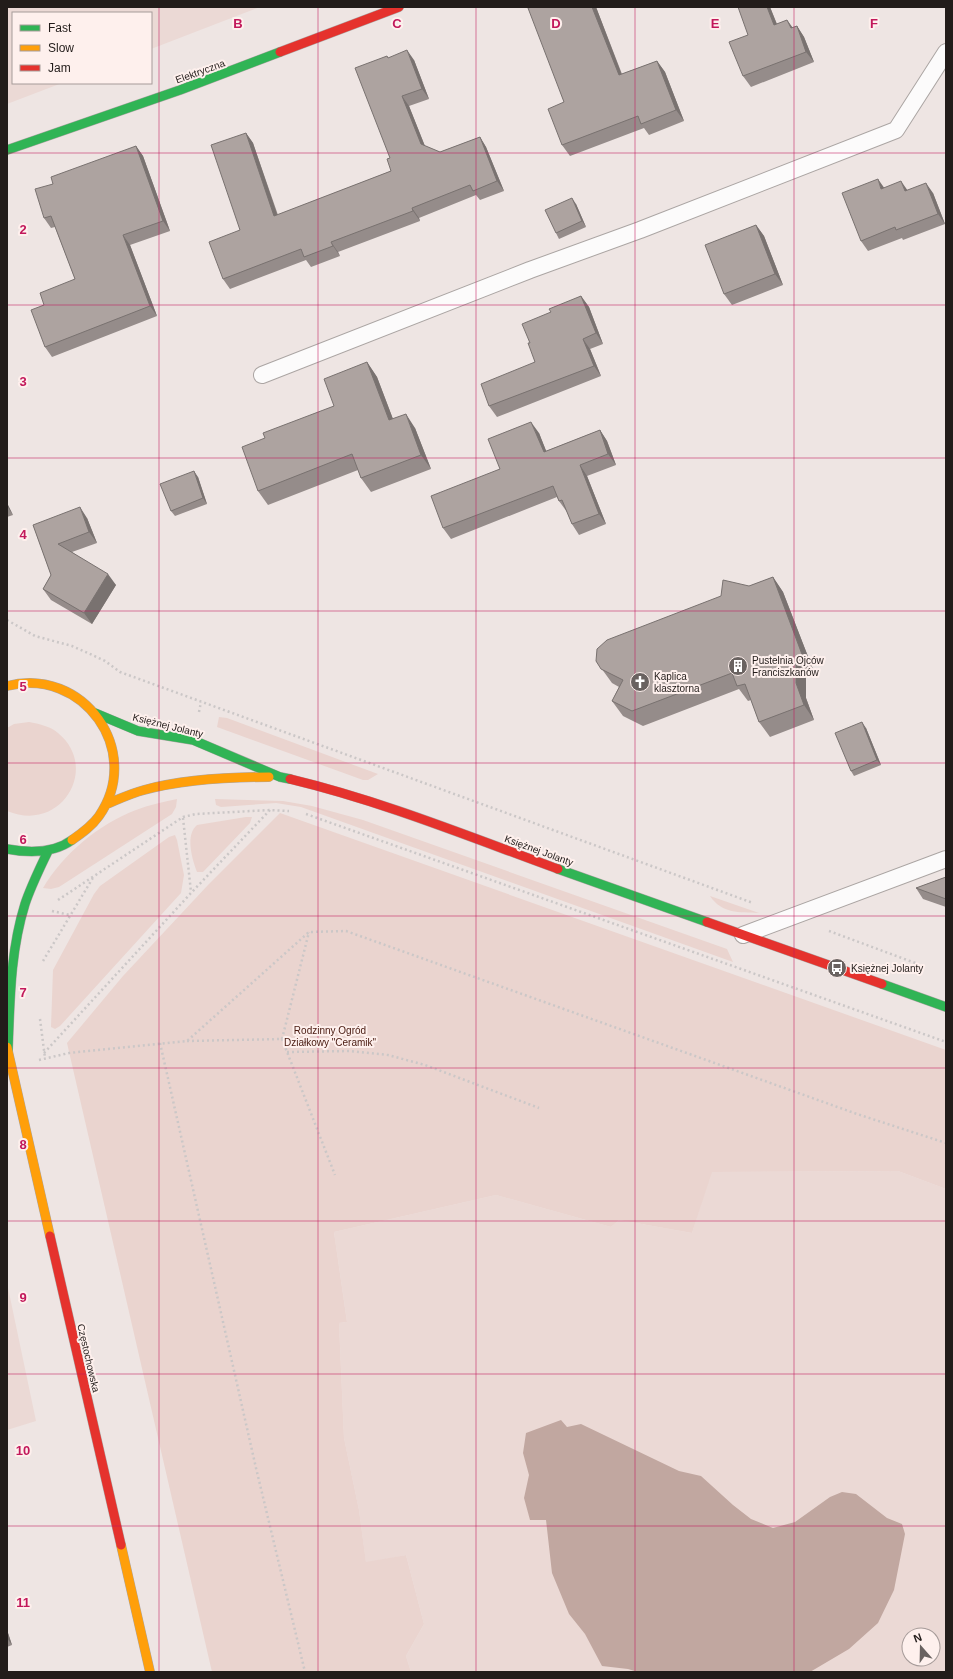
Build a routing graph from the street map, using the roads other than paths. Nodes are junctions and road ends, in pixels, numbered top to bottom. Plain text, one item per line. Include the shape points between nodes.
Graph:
1 (399, 7) edge
2 (946, 52) edge
3 (7, 150) edge
4 (262, 375) dead end
5 (20, 676) dead end
6 (32, 682) junction
7 (7, 686) edge
8 (95, 713) junction
9 (280, 777) junction
10 (107, 804) junction
11 (7, 849) edge
12 (48, 851) junction
13 (946, 859) edge
14 (743, 935) junction
15 (946, 1007) edge
16 (8, 1048) edge
17 (150, 1672) edge

1 - 3 street, Elektryczna via 180,90
2 - 4 lane via 896,130
5 - 6 street
6 - 7 street
6 - 8 street via 56,687 78,697
8 - 9 street, Księżnej Jolanty via 138,731 193,740
8 - 10 street via 106,729 113,747 113,786
9 - 10 street, Księżnej Jolanty via 233,777 193,781 144,790
9 - 14 street, Księżnej Jolanty via 368,801
10 - 12 street via 97,821 83,834 67,845
11 - 12 street via 26,852
12 - 16 street, Częstochowska via 25,904 15,944 10,980
13 - 14 lane
14 - 15 street, Księżnej Jolanty
16 - 17 street, Częstochowska

